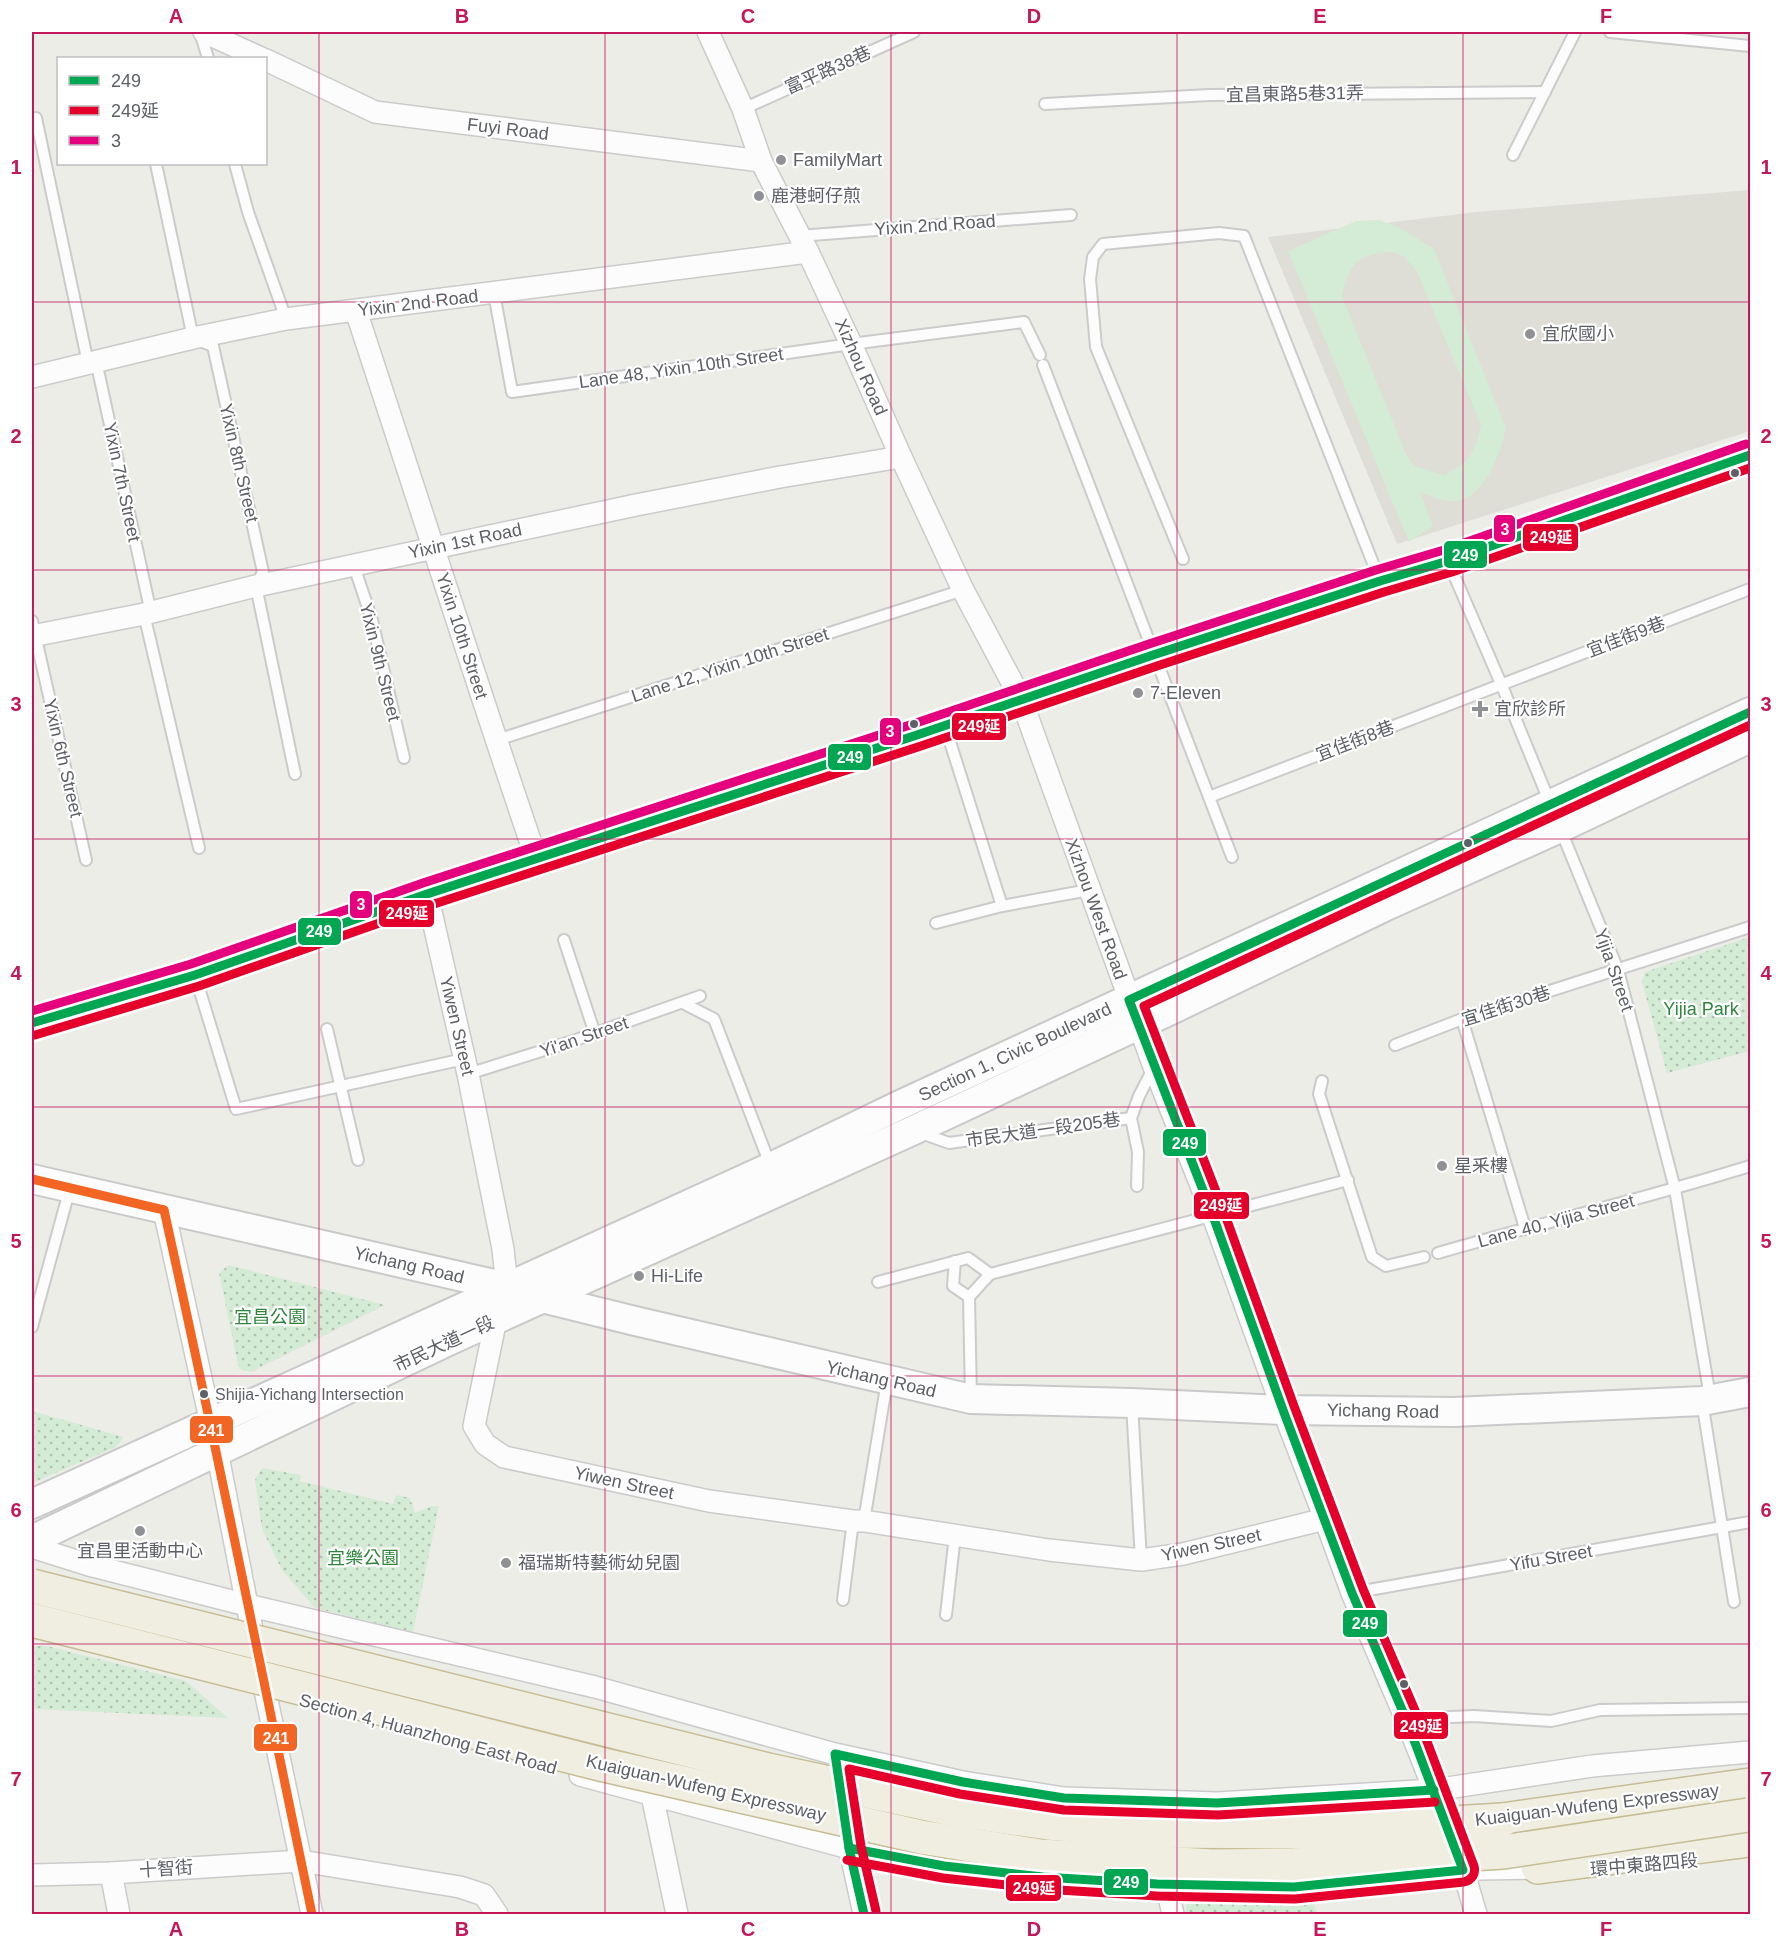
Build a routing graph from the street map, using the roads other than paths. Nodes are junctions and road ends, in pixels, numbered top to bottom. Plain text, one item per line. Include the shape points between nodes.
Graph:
1 (202, 32) edge
2 (708, 32) edge
3 (914, 32) edge
4 (1575, 32) edge
5 (1610, 32) edge
6 (1750, 46) edge
7 (208, 57) edge
8 (258, 57) edge
9 (267, 61) edge
10 (1545, 92) junction
11 (1045, 104) dead end
12 (743, 109) junction
13 (36, 118) dead end
14 (1513, 155) dead end
15 (761, 161) junction
16 (156, 165) edge
17 (235, 165) edge
18 (1071, 215) dead end
19 (803, 244) junction
20 (494, 293) junction
21 (356, 311) junction
22 (286, 319) junction
23 (193, 338) junction
24 (851, 344) junction
25 (88, 363) junction
26 (32, 377) edge
27 (1750, 455) edge
28 (901, 457) junction
29 (434, 547) junction
30 (1183, 559) dead end
31 (1448, 561) junction
32 (354, 566) junction
33 (1380, 581) junction
34 (256, 586) junction
35 (1750, 589) edge
36 (963, 590) junction
37 (144, 614) junction
38 (33, 631) edge
39 (1153, 655) junction
40 (1502, 686) junction
41 (1021, 699) junction
42 (1750, 712) edge
43 (945, 726) junction
44 (1750, 738) edge
45 (496, 740) junction
46 (404, 758) dead end
47 (295, 774) dead end
48 (1209, 797) junction
49 (1556, 816) junction
50 (199, 848) dead end
51 (1232, 857) dead end
52 (536, 858) junction
53 (86, 860) dead end
54 (1089, 890) junction
55 (427, 894) junction
56 (1002, 906) junction
57 (936, 923) dead end
58 (1750, 927) edge
59 (564, 940) dead end
60 (1618, 970) junction
61 (195, 975) junction
62 (699, 996) dead end
63 (683, 1003) junction
64 (1134, 1012) junction
65 (1462, 1019) junction
66 (32, 1023) edge
67 (327, 1029) dead end
68 (595, 1034) junction
69 (1395, 1045) dead end
70 (466, 1067) junction
71 (1154, 1067) junction
72 (1323, 1081) dead end
73 (340, 1087) junction
74 (908, 1117) junction
75 (1131, 1118) junction
76 (358, 1160) dead end
77 (1750, 1166) edge
78 (771, 1167) junction
79 (32, 1179) edge
80 (1348, 1180) junction
81 (1137, 1186) dead end
82 (70, 1188) junction
83 (1675, 1189) junction
84 (164, 1210) junction
85 (1213, 1216) junction
86 (1525, 1228) junction
87 (1438, 1253) dead end
88 (1424, 1257) dead end
89 (955, 1261) junction
90 (990, 1274) junction
91 (878, 1282) dead end
92 (507, 1287) junction
93 (969, 1298) junction
94 (542, 1299) junction
95 (496, 1319) junction
96 (32, 1327) edge
97 (887, 1381) junction
98 (1750, 1392) edge
99 (971, 1399) junction
100 (1706, 1401) junction
101 (1132, 1403) junction
102 (1283, 1410) junction
103 (210, 1422) junction
104 (217, 1451) junction
105 (32, 1504) edge
106 (1325, 1519) junction
107 (859, 1521) junction
108 (1750, 1522) edge
109 (1722, 1527) junction
110 (955, 1535) junction
111 (32, 1540) edge
112 (32, 1547) edge
113 (1141, 1560) junction
114 (32, 1586) edge
115 (1352, 1593) junction
116 (843, 1600) dead end
117 (1734, 1602) dead end
118 (247, 1605) junction
119 (946, 1615) dead end
120 (32, 1620) edge
121 (32, 1635) edge
122 (265, 1690) junction
123 (1750, 1708) edge
124 (1406, 1719) junction
125 (1750, 1752) edge
126 (835, 1754) junction
127 (1750, 1785) edge
128 (1434, 1790) junction
129 (652, 1795) junction
130 (1750, 1815) edge
131 (1750, 1826) edge
132 (1750, 1840) edge
133 (849, 1848) junction
134 (1750, 1854) edge
135 (301, 1861) junction
136 (1538, 1867) junction
137 (1463, 1870) junction
138 (111, 1873) junction
139 (32, 1875) edge
140 (1166, 1884) junction
141 (119, 1914) edge
142 (312, 1914) edge
143 (497, 1914) edge
144 (677, 1914) edge
145 (864, 1914) edge
146 (1173, 1914) edge
147 (1476, 1914) edge

1 - 7 lane
1 - 8 street, Fuyi Road
2 - 12 street, Xizhou Road
3 - 12 lane, 富平路38巷
4 - 10 lane
5 - 6 lane
9 - 15 street, Fuyi Road via 375,112
10 - 11 lane, 宜昌東路5巷31弄 via 1209,95
10 - 14 lane
12 - 15 street, Xizhou Road
13 - 25 lane, Yixin 7th Street
15 - 19 street, Xizhou Road
16 - 23 lane
17 - 22 lane
18 - 19 lane, Yixin 2nd Road
19 - 20 street, Yixin 2nd Road
19 - 24 street, Xizhou Road
20 - 21 street, Yixin 2nd Road
20 - 24 lane, Lane 48, Yixin 10th Street via 512,392
21 - 22 street, Yixin 2nd Road
21 - 29 street, Yixin 10th Street
22 - 23 street, Yixin 2nd Road
23 - 25 street, Yixin 2nd Road
23 - 34 lane, Yixin 8th Street via 213,346 263,572
24 - 28 street, Xizhou Road
24 - 39 lane, Lane 48, Yixin 10th Street via 1024,322
25 - 26 street, Yixin 2nd Road
25 - 37 lane, Yixin 7th Street via 98,370 148,604
27 - 31 street
28 - 29 street, Yixin 1st Road via 769,479
28 - 36 street, Xizhou Road
29 - 32 street, Yixin 1st Road
29 - 45 street, Yixin 10th Street
30 - 33 lane via 1096,346 1090,279 1093,257 1103,244 1218,233 1244,236
31 - 33 street
31 - 40 lane, Yijia Street
32 - 34 street, Yixin 1st Road
32 - 46 lane, Yixin 9th Street via 372,620
33 - 39 street
34 - 37 street, Yixin 1st Road
34 - 47 lane, Yixin 8th Street
35 - 40 lane, 宜佳街9巷
36 - 41 street, Xizhou Road
36 - 45 lane, Lane 12, Yixin 10th Street
37 - 38 street, Yixin 1st Road
37 - 50 lane, Yixin 7th Street
38 - 53 lane, Yixin 6th Street
39 - 41 street
39 - 48 lane
40 - 48 lane, 宜佳街8巷
40 - 49 lane, Yijia Street
41 - 43 street
41 - 54 street, Xizhou West Road
42 - 49 street, Section 1, Civic Boulevard
43 - 52 street
43 - 56 lane
44 - 49 street, Section 1, Civic Boulevard
45 - 52 street, Yixin 10th Street
48 - 51 lane
49 - 60 lane, Yijia Street
49 - 64 street, Section 1, Civic Boulevard via 1384,907
52 - 55 street
54 - 56 lane
54 - 64 street, Xizhou West Road
55 - 61 street
55 - 70 street, Yiwen Street
56 - 57 lane
58 - 60 lane, 宜佳街30巷
59 - 68 lane
60 - 65 lane, 宜佳街30巷
60 - 83 lane, Yijia Street
61 - 66 street
61 - 73 lane, Yi'an Street via 236,1109
62 - 63 lane, Yi'an Street
63 - 68 lane, Yi'an Street
63 - 78 lane via 714,1019
64 - 71 street, Xizhou West Road
64 - 74 street, Section 1, Civic Boulevard
65 - 69 lane, 宜佳街30巷
65 - 86 lane
67 - 73 lane
68 - 70 lane, Yi'an Street
70 - 73 lane, Yi'an Street
70 - 92 street, Yiwen Street via 503,1249
71 - 75 lane
71 - 85 street, Xizhou West Road
72 - 80 lane via 1318,1094
73 - 76 lane
74 - 75 lane, 市民大道一段205巷 via 950,1143
74 - 78 street, Section 1, Civic Boulevard
74 - 94 street, Section 1, Civic Boulevard
75 - 81 lane via 1138,1152
77 - 83 lane, Lane 40, Yijia Street
78 - 92 street, Section 1, Civic Boulevard
79 - 82 street, Yichang Road
80 - 85 lane
80 - 88 lane via 1372,1257 1386,1266
82 - 84 street, Yichang Road
82 - 96 lane
83 - 86 lane, Lane 40, Yijia Street
83 - 100 lane, Yijia Street
84 - 92 street, Yichang Road
84 - 103 street
85 - 90 lane
85 - 102 street, Xizhou West Road
86 - 87 lane, Lane 40, Yijia Street
89 - 90 lane via 968,1257
89 - 91 lane
89 - 93 lane via 952,1286
90 - 93 lane
92 - 94 street, Yichang Road
92 - 95 street, Yiwen Street
92 - 103 street, 市民大道一段
93 - 99 lane
94 - 95 street, 市民大道一段
94 - 97 street, Yichang Road
95 - 104 street, 市民大道一段
95 - 107 street, Yiwen Street via 474,1426 485,1444 504,1457 709,1501
97 - 99 street, Yichang Road
97 - 107 lane
98 - 100 street, Yichang Road
99 - 101 street, Yichang Road
100 - 102 street, Yichang Road via 1454,1412
100 - 109 lane, Yijia Street
101 - 102 street, Yichang Road
101 - 113 lane
102 - 106 street, Xizhou West Road
103 - 104 street
103 - 105 street
104 - 111 street
104 - 118 street
106 - 113 street, Yiwen Street via 1183,1554
106 - 115 street, Xizhou West Road
107 - 110 street, Yiwen Street
107 - 116 lane
108 - 109 lane, Yifu Street
109 - 115 lane, Yifu Street
109 - 117 lane, Yijia Street
110 - 113 street, Yiwen Street
110 - 119 lane
112 - 118 street
114 - 127 highway, Kuaiguan-Wufeng Expressway, bridge via 768,1770 957,1810 1048,1823 1142,1831 1316,1831 1502,1820
115 - 124 street, Xizhou West Road
118 - 122 street
118 - 126 street via 595,1687
120 - 130 highway, Kuaiguan-Wufeng Expressway, bridge via 604,1765 921,1837 1040,1856 1212,1866 1294,1865 1503,1852
121 - 122 street, Section 4, Huanzhong East Road
122 - 129 street, Section 4, Huanzhong East Road
122 - 135 street
123 - 124 lane via 1600,1710 1551,1722 1474,1716
124 - 128 street, Xizhou West Road
125 - 128 street via 1592,1766
126 - 128 street via 963,1782 1064,1798 1217,1803
126 - 133 street
128 - 137 street, Xizhou West Road
129 - 133 street, Section 4, Huanzhong East Road
129 - 144 street
131 - 136 street, Section 4, Huanzhong East Road via 1609,1845
132 - 136 highway
133 - 140 street, Section 4, Huanzhong East Road via 944,1866
133 - 145 street
134 - 136 street, 環中東路四段 via 1601,1872
135 - 138 street, 十智街
135 - 142 street
135 - 143 street, 十智街 via 460,1887 484,1895
136 - 137 street, Section 4, Huanzhong East Road
137 - 140 street, Section 4, Huanzhong East Road via 1294,1887
137 - 147 street, Xizhou West Road
138 - 139 street, 十智街
138 - 141 street
140 - 146 street

